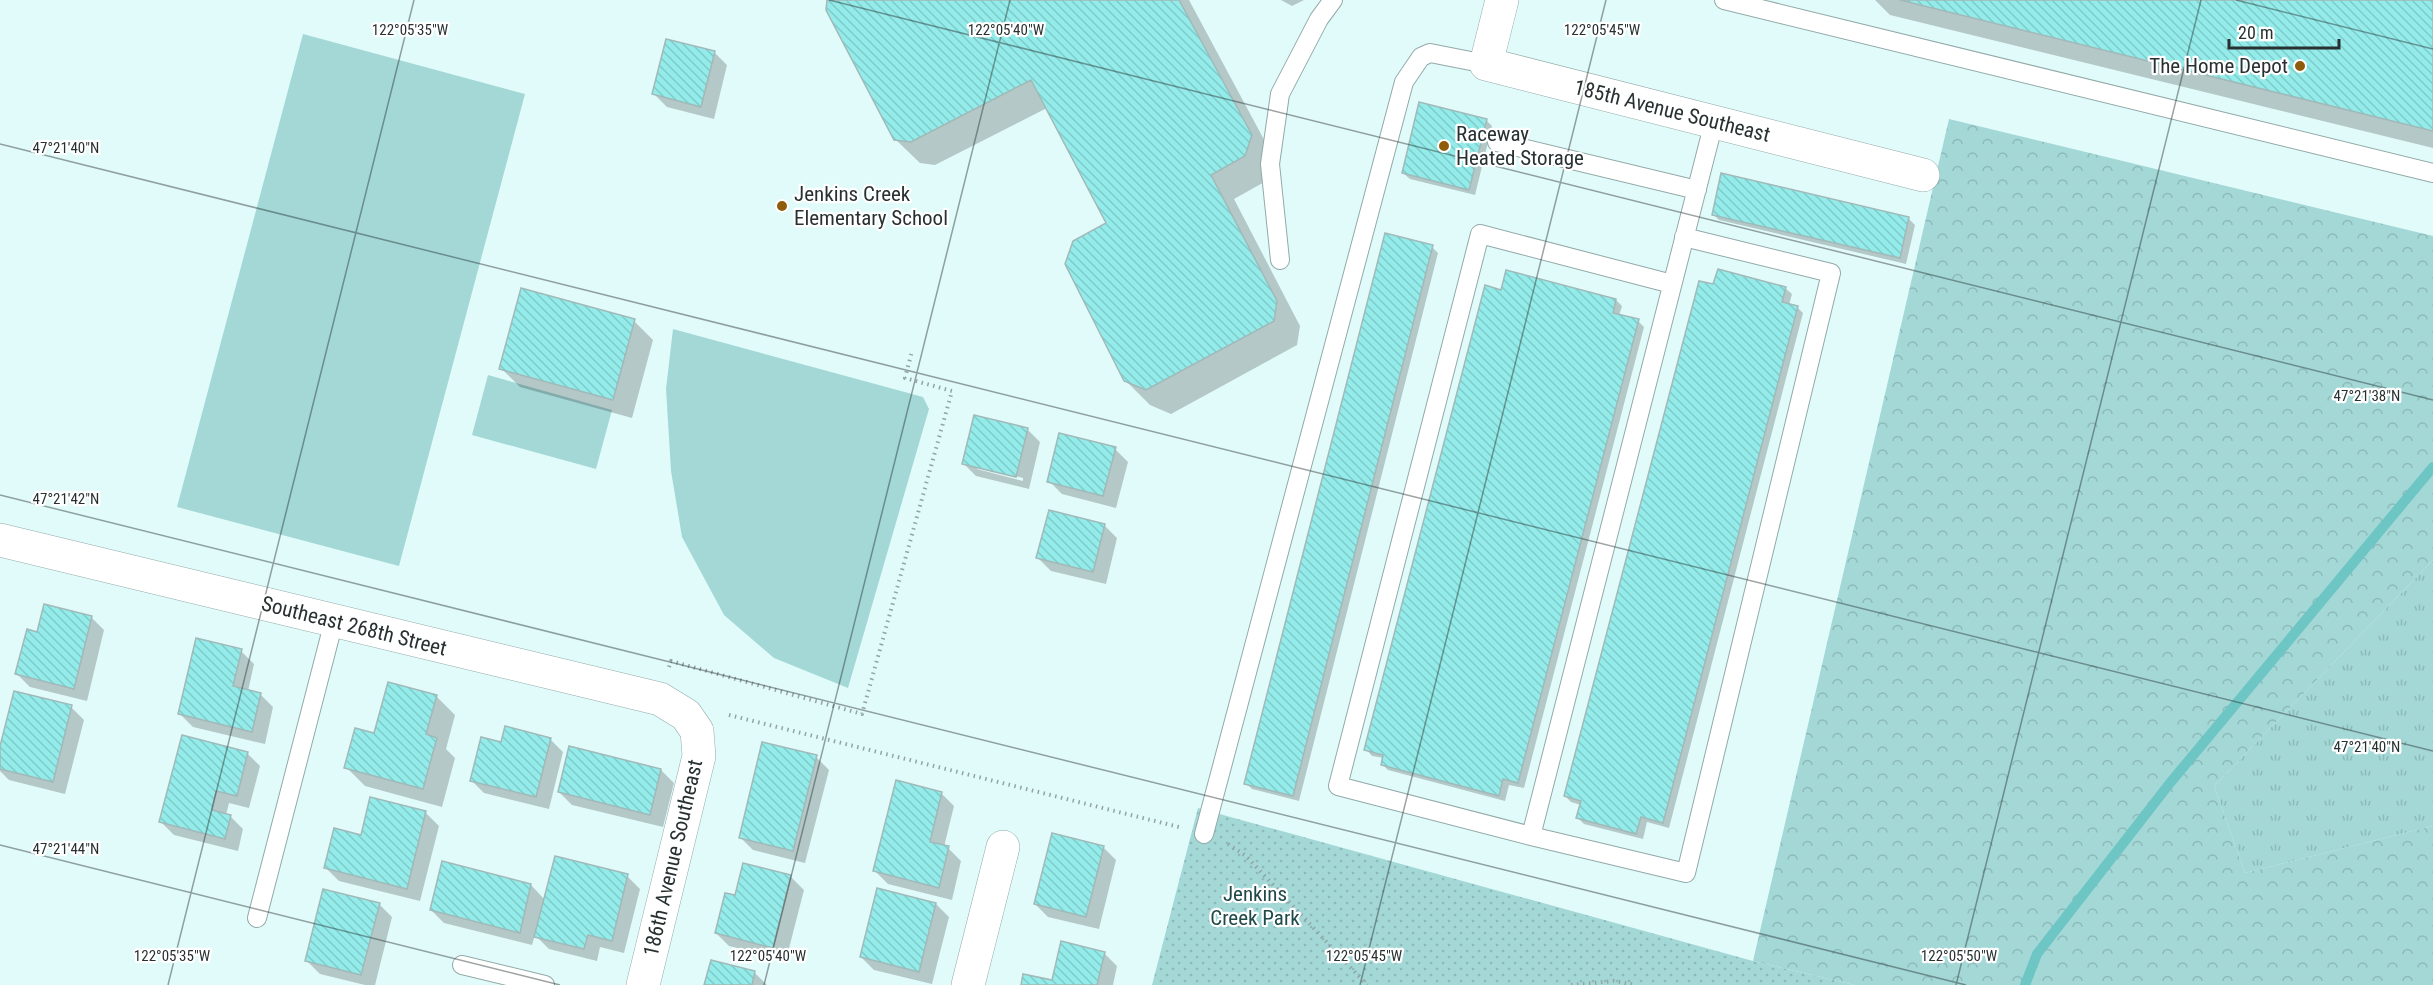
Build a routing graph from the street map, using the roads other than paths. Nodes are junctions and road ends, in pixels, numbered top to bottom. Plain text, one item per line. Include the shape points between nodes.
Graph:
1 (1333, 0) edge
2 (1502, 0) edge
3 (1724, 0) edge
4 (1486, 64) junction
5 (1714, 122) junction
6 (1497, 142) dead end
7 (2433, 173) edge
8 (1923, 175) dead end
9 (1697, 190) junction
10 (1684, 237) junction
11 (1280, 260) dead end
12 (1672, 284) junction
13 (0, 540) edge
14 (334, 621) junction
15 (698, 731) joint
16 (1204, 834) road end
17 (1531, 836) junction
18 (1003, 847) dead end
19 (257, 918) dead end
20 (462, 965) dead end
21 (545, 985) edge
22 (643, 985) edge
23 (968, 985) edge

1 - 11 lane via 1280,94 1270,164
2 - 4 street
3 - 7 lane
4 - 5 street, 185th Avenue Southeast
4 - 16 lane via 1430,53 1421,57 1404,82
5 - 8 street, 185th Avenue Southeast
5 - 9 lane
6 - 9 lane
9 - 10 lane
10 - 12 lane
10 - 17 lane via 1830,273 1686,873
12 - 17 lane
12 - 17 lane via 1480,234 1338,786
13 - 14 street, Southeast 268th Street
14 - 15 street, Southeast 268th Street via 660,699 686,715
14 - 19 lane
15 - 22 street, 186th Avenue Southeast via 699,756
18 - 23 street
20 - 21 lane

